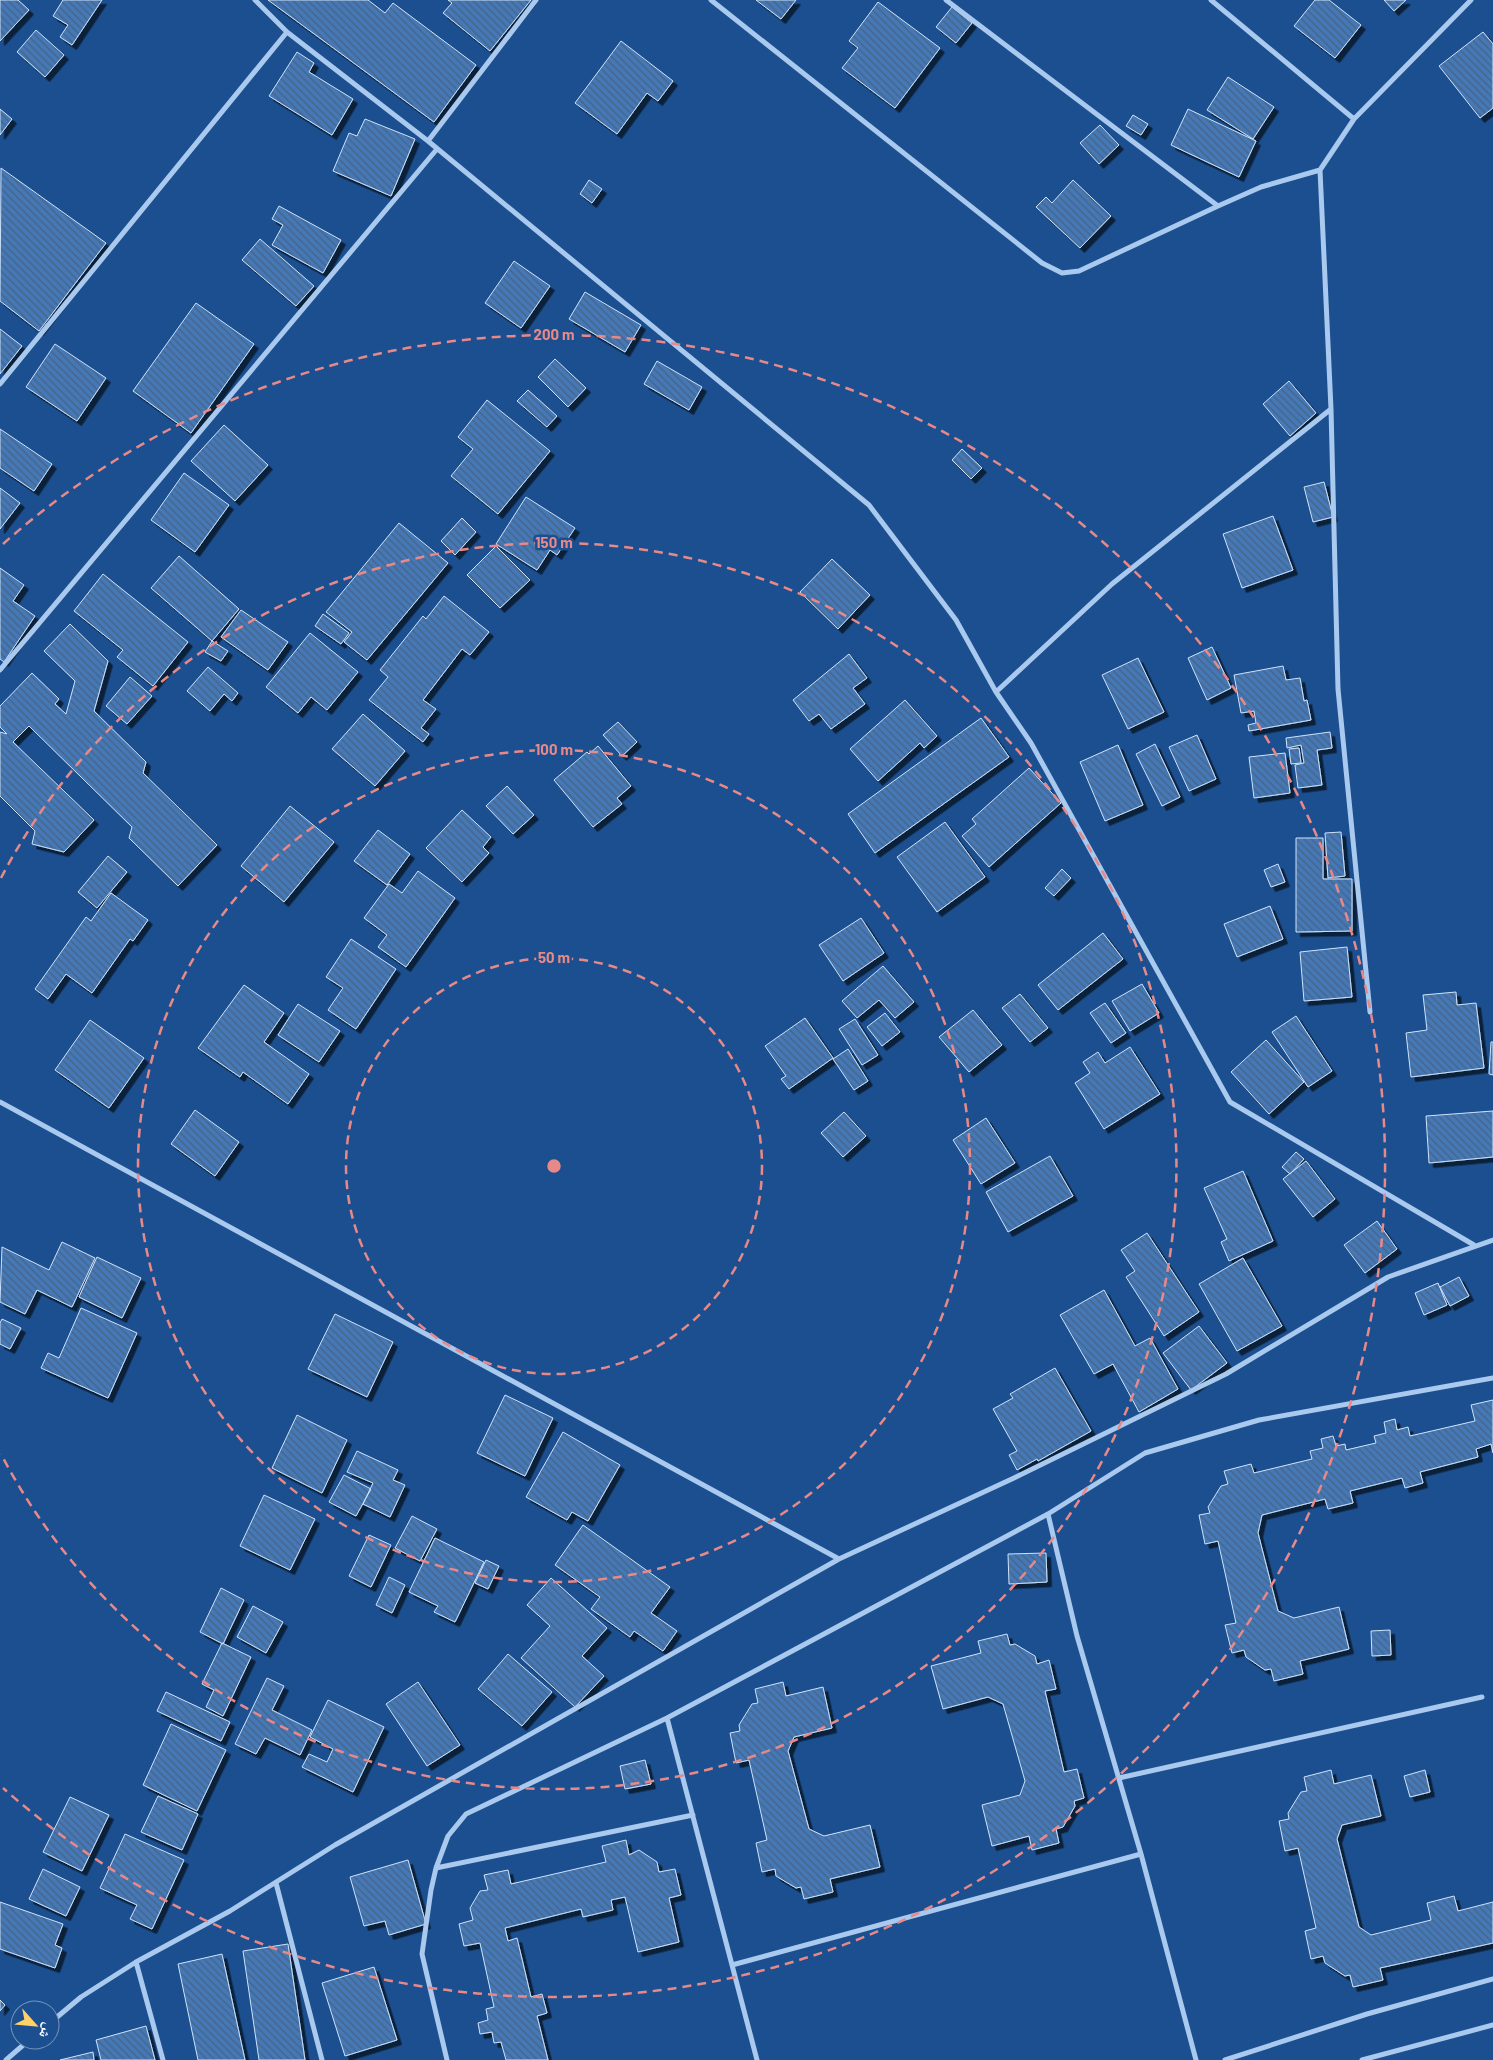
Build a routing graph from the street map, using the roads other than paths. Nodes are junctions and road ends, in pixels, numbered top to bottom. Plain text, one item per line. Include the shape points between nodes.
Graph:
1 (255, 0) edge
2 (536, 0) edge
3 (711, 0) edge
4 (946, 0) edge
5 (1211, 0) edge
6 (1471, 0) edge
7 (287, 32) junction
8 (1354, 119) junction
9 (428, 142) junction
10 (437, 149) junction
11 (1320, 170) junction
12 (1218, 206) junction
13 (0, 384) edge
14 (1331, 409) junction
15 (0, 670) edge
16 (996, 692) junction
17 (1370, 1012) dead end
18 (0, 1102) edge
19 (1493, 1240) edge
20 (1474, 1245) junction
21 (1493, 1378) edge
22 (1048, 1514) junction
23 (839, 1559) junction
24 (1482, 1697) dead end
25 (667, 1718) junction
26 (1119, 1778) junction
27 (692, 1815) junction
28 (1141, 1854) junction
29 (436, 1868) junction
30 (276, 1883) junction
31 (136, 1962) junction
32 (732, 1965) junction
33 (1493, 1979) edge
34 (60, 2015) edge
35 (1493, 2025) edge
36 (12, 2058) edge
37 (6, 2060) edge
38 (163, 2060) edge
39 (322, 2060) edge
40 (447, 2060) edge
41 (757, 2060) edge
42 (1196, 2060) edge
43 (1225, 2060) edge
44 (1362, 2060) edge

1 - 7 street
2 - 9 street
3 - 12 street via 1042,263 1062,273 1079,271
4 - 12 street
5 - 8 street
6 - 8 street
7 - 9 street
7 - 13 street
8 - 11 street
9 - 10 street
10 - 15 street
10 - 16 street via 869,505 956,620
11 - 12 street via 1261,186
11 - 14 street
14 - 16 street via 1112,584
14 - 17 street via 1338,689
16 - 20 street via 1030,744 1230,1102
18 - 23 street
19 - 20 street
20 - 23 street via 1388,1277 1226,1374
21 - 22 street via 1259,1420 1144,1453
22 - 25 street
22 - 26 street via 1077,1636
23 - 30 street via 335,1845
24 - 26 street
25 - 27 street
25 - 29 street via 466,1814 448,1836
26 - 28 street
27 - 29 street
27 - 32 street
28 - 32 street
28 - 42 street
29 - 40 street via 422,1954
30 - 31 street
30 - 39 street
31 - 34 street via 81,1997
31 - 38 street
32 - 41 street
33 - 43 street via 1367,2014
35 - 44 street
36 - 37 street

